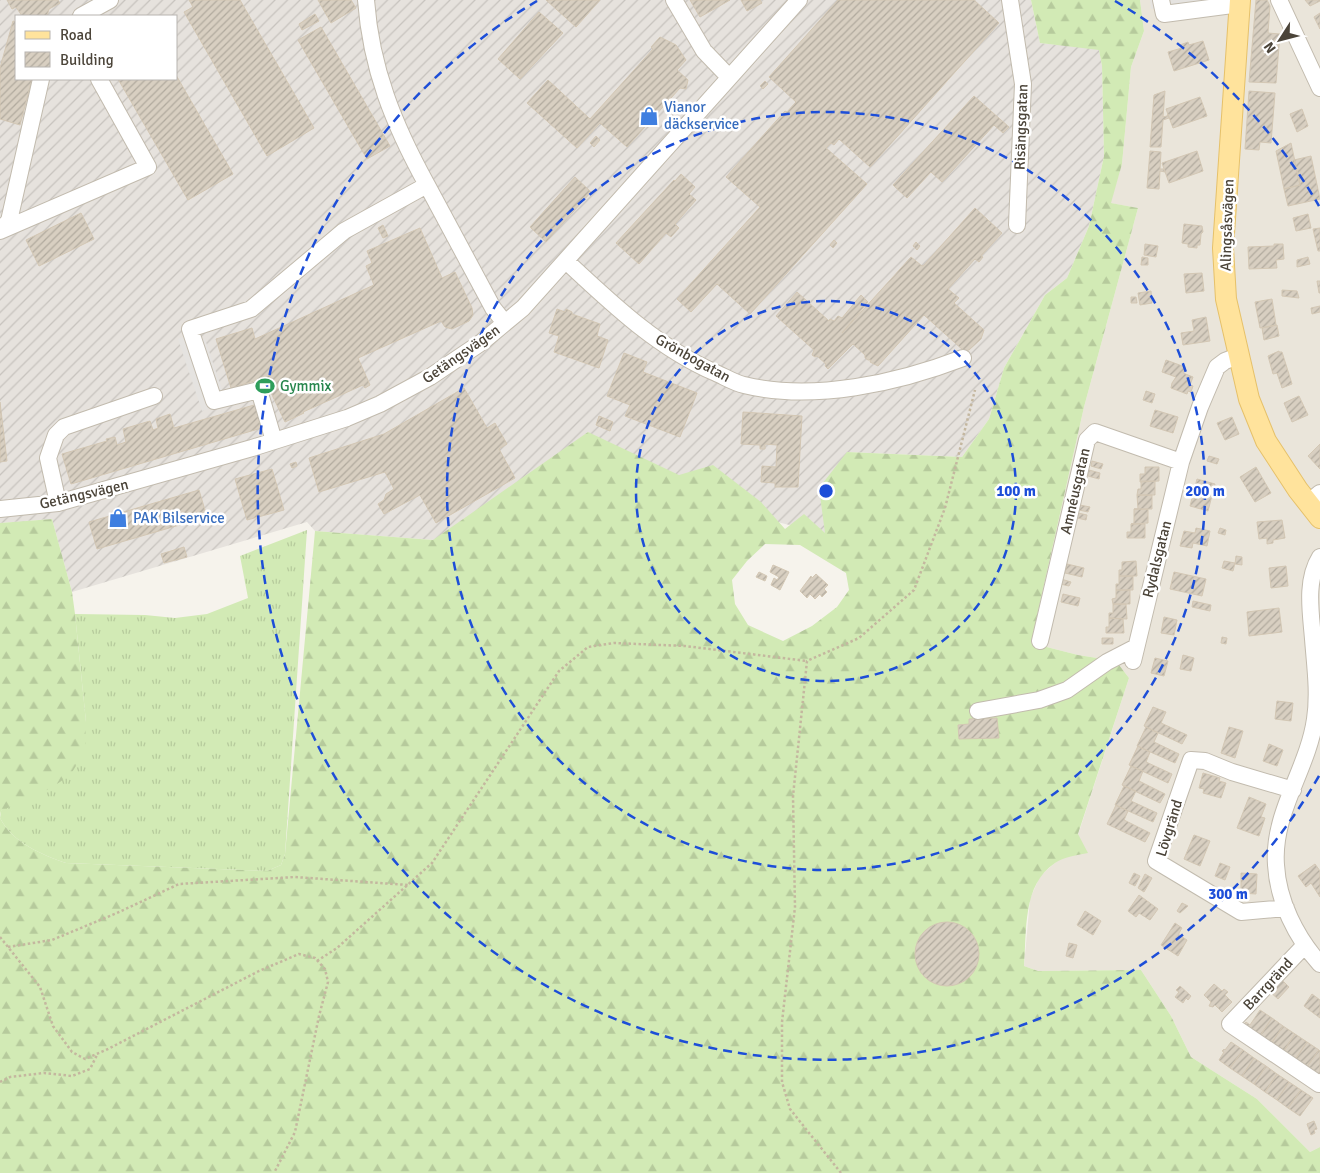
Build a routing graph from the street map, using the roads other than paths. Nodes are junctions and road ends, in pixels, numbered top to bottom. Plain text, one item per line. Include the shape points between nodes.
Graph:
1 (110, 0) edge
2 (366, 0) edge
3 (674, 0) edge
4 (799, 0) edge
5 (1010, 0) edge
6 (1161, 0) edge
7 (1279, 0) edge
8 (1240, 2) edge
9 (83, 15) edge
10 (729, 77) junction
11 (42, 80) edge
12 (100, 80) edge
13 (1320, 88) edge
14 (427, 185) junction
15 (1018, 225) dead end
16 (0, 230) edge
17 (566, 261) junction
18 (505, 323) junction
19 (1238, 356) junction
20 (963, 358) dead end
21 (154, 396) dead end
22 (274, 441) junction
23 (1181, 462) junction
24 (58, 503) junction
25 (1316, 505) edge
26 (0, 509) edge
27 (1320, 558) edge
28 (1040, 641) dead end
29 (978, 711) dead end
30 (1315, 748) edge
31 (1292, 790) junction
32 (1286, 908) junction
33 (1305, 945) junction
34 (1320, 964) edge
35 (1320, 1082) edge

1 - 9 street
2 - 14 street via 368,32 378,75 405,145
3 - 10 street via 704,51
4 - 10 street, Getängsvägen
5 - 15 street, Risängsgatan via 1023,84
6 - 8 street via 1164,14
7 - 13 street
8 - 19 main road, Alingsåsvägen via 1223,248 1226,299
10 - 17 street, Getängsvägen
11 - 16 street via 9,221
12 - 16 street via 148,166
14 - 18 street via 493,308
14 - 22 street via 344,231 251,309 190,329 214,401 259,390
17 - 18 street, Getängsvägen
17 - 20 street, Grönbogatan via 630,320 659,341 705,368 743,385 782,391 827,391 883,382
18 - 22 street, Getängsvägen via 430,377 380,404
19 - 23 street, Rydalsgatan via 1217,367
19 - 25 main road, Alingsåsvägen via 1249,399 1266,441
21 - 24 street via 64,427 56,435 48,458
22 - 24 street, Getängsvägen
23 - 28 street, Amnéusgatan via 1095,432 1087,440
23 - 29 street, Rydalsgatan via 1134,654 1107,662 1067,690 1039,700
24 - 26 street, Getängsvägen
27 - 30 street via 1314,568 1310,588 1316,678
30 - 31 street
31 - 32 street via 1277,842 1278,882
31 - 32 street, Lövgränd via 1205,761 1191,760 1156,861 1242,912
32 - 33 street
33 - 34 street
33 - 35 street, Barrgränd via 1230,1024

